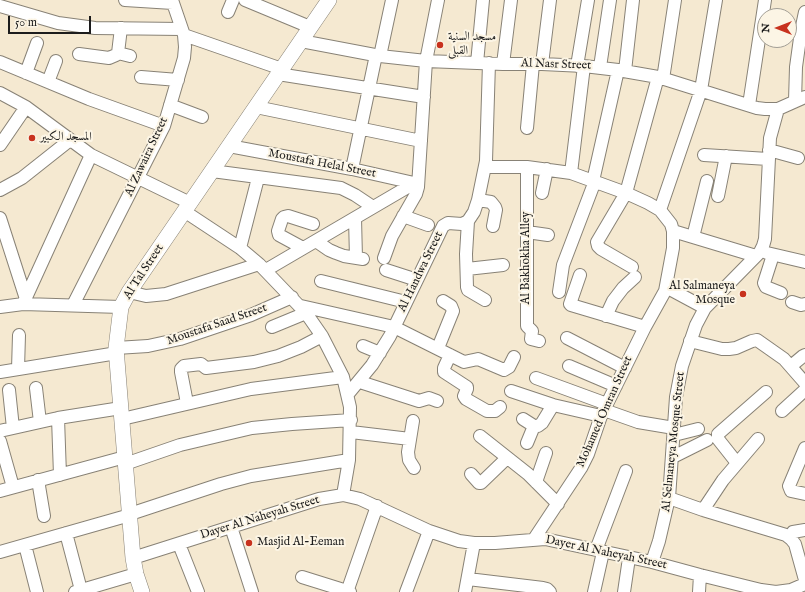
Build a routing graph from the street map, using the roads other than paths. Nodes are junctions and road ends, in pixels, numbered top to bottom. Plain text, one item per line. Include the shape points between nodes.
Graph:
1 (125, 0) edge
2 (232, 0) edge
3 (245, 0) edge
4 (329, 0) edge
5 (392, 0) edge
6 (438, 0) edge
7 (483, 0) edge
8 (511, 0) edge
9 (550, 0) edge
10 (588, 0) edge
11 (610, 0) edge
12 (633, 0) edge
13 (675, 0) edge
14 (716, 0) edge
15 (765, 0) edge
16 (172, 1) edge
17 (0, 6) edge
18 (228, 12) dead end
19 (804, 18) edge
20 (310, 27) junction
21 (121, 28) junction
22 (183, 32) junction
23 (301, 41) junction
24 (37, 43) dead end
25 (79, 54) dead end
26 (115, 55) junction
27 (130, 56) dead end
28 (378, 56) junction
29 (56, 61) dead end
30 (426, 61) junction
31 (0, 62) edge
32 (483, 63) junction
33 (503, 64) junction
34 (538, 64) junction
35 (580, 66) junction
36 (600, 67) junction
37 (112, 69) dead end
38 (622, 71) junction
39 (280, 72) junction
40 (26, 73) junction
41 (141, 77) dead end
42 (660, 78) junction
43 (178, 80) junction
44 (48, 82) junction
45 (369, 89) junction
46 (701, 90) junction
47 (0, 93) edge
48 (424, 97) junction
49 (800, 99) edge
50 (170, 105) junction
51 (749, 105) junction
52 (256, 106) junction
53 (26, 108) junction
54 (778, 109) junction
55 (202, 117) dead end
56 (164, 126) junction
57 (361, 128) junction
58 (527, 128) dead end
59 (70, 140) junction
60 (421, 141) junction
61 (0, 144) edge
62 (229, 146) junction
63 (91, 155) junction
64 (704, 155) dead end
65 (768, 155) junction
66 (726, 156) junction
67 (798, 158) dead end
68 (485, 167) junction
69 (527, 167) junction
70 (352, 169) junction
71 (547, 169) junction
72 (212, 171) junction
73 (571, 173) junction
74 (138, 178) junction
75 (258, 178) junction
76 (594, 181) junction
77 (707, 181) dead end
78 (416, 182) junction
79 (0, 190) edge
80 (542, 194) dead end
81 (626, 194) junction
82 (718, 196) dead end
83 (478, 200) junction
84 (187, 207) junction
85 (373, 207) junction
86 (660, 210) junction
87 (402, 216) junction
88 (0, 218) edge
89 (355, 218) junction
90 (468, 221) junction
91 (313, 224) dead end
92 (428, 225) dead end
93 (493, 226) dead end
94 (673, 231) junction
95 (528, 232) junction
96 (548, 235) dead end
97 (693, 237) junction
98 (316, 240) junction
99 (240, 248) junction
100 (303, 248) junction
101 (758, 254) junction
102 (773, 255) junction
103 (805, 262) edge
104 (503, 265) dead end
105 (262, 267) junction
106 (466, 269) junction
107 (580, 274) dead end
108 (417, 280) junction
109 (321, 281) dead end
110 (667, 283) junction
111 (128, 292) junction
112 (559, 292) dead end
113 (781, 293) dead end
114 (292, 296) junction
115 (485, 300) dead end
116 (25, 301) junction
117 (406, 302) junction
118 (443, 302) dead end
119 (792, 302) dead end
120 (805, 304) edge
121 (73, 305) junction
122 (0, 307) edge
123 (121, 307) junction
124 (705, 308) junction
125 (304, 310) junction
126 (606, 316) junction
127 (645, 326) junction
128 (272, 327) dead end
129 (394, 327) junction
130 (19, 334) dead end
131 (322, 336) junction
132 (567, 338) dead end
133 (539, 341) dead end
134 (690, 341) junction
135 (363, 346) dead end
136 (438, 348) junction
137 (116, 351) junction
138 (380, 353) junction
139 (450, 355) junction
140 (805, 355) edge
141 (514, 357) dead end
142 (569, 366) dead end
143 (791, 366) junction
144 (624, 368) junction
145 (18, 369) junction
146 (0, 372) edge
147 (343, 377) junction
148 (536, 378) dead end
149 (360, 382) junction
150 (805, 383) edge
151 (616, 386) junction
152 (36, 388) dead end
153 (9, 390) dead end
154 (805, 390) edge
155 (511, 391) dead end
156 (766, 392) dead end
157 (348, 394) junction
158 (437, 401) dead end
159 (187, 403) junction
160 (553, 405) junction
161 (500, 407) dead end
162 (604, 410) junction
163 (782, 411) dead end
164 (121, 414) junction
165 (58, 418) junction
166 (522, 419) dead end
167 (413, 421) dead end
168 (40, 422) junction
169 (351, 426) junction
170 (534, 426) junction
171 (13, 428) junction
172 (698, 429) dead end
173 (0, 431) edge
174 (674, 431) junction
175 (480, 436) dead end
176 (410, 439) junction
177 (707, 440) dead end
178 (758, 440) dead end
179 (0, 441) edge
180 (527, 443) dead end
181 (805, 448) edge
182 (546, 453) dead end
183 (673, 457) junction
184 (506, 458) junction
185 (125, 460) junction
186 (350, 460) junction
187 (737, 463) junction
188 (414, 468) dead end
189 (626, 471) dead end
190 (471, 474) dead end
191 (60, 475) junction
192 (38, 480) junction
193 (536, 482) junction
194 (13, 487) junction
195 (0, 491) edge
196 (805, 494) edge
197 (342, 496) junction
198 (670, 498) junction
199 (558, 504) junction
200 (377, 506) junction
201 (702, 510) junction
202 (130, 515) junction
203 (44, 516) dead end
204 (231, 527) junction
205 (805, 530) edge
206 (429, 531) junction
207 (66, 534) junction
208 (534, 539) junction
209 (791, 539) junction
210 (474, 543) junction
211 (179, 544) junction
212 (25, 545) junction
213 (600, 551) junction
214 (0, 552) edge
215 (134, 558) junction
216 (629, 558) junction
217 (652, 562) junction
218 (136, 574) junction
219 (700, 575) junction
220 (302, 576) dead end
221 (468, 579) junction
222 (800, 587) edge
223 (517, 588) edge
224 (745, 589) edge
225 (546, 590) edge
226 (78, 591) edge
227 (37, 592) edge
228 (142, 592) edge
229 (198, 592) edge
230 (252, 592) edge
231 (348, 592) edge
232 (406, 592) edge
233 (465, 592) edge
234 (594, 592) edge
235 (624, 592) edge
236 (699, 592) edge

1 - 16 street
2 - 18 street
3 - 20 street
4 - 20 street, Al Tal Street
5 - 28 street
6 - 30 street
7 - 32 street
8 - 33 street
9 - 34 street
10 - 35 street
11 - 36 street
12 - 38 street
13 - 42 street
14 - 46 street
15 - 51 street
16 - 22 street, Al Zawaira Street
17 - 21 street via 58,23 95,28
19 - 49 street via 796,67
20 - 23 street, Al Tal Street
21 - 22 street
21 - 26 street
22 - 39 street
22 - 43 street, Al Zawaira Street via 184,58
23 - 28 street, Al Nasr Street
23 - 39 street, Al Tal Street
24 - 40 street
25 - 26 street via 109,58
26 - 27 street
26 - 37 street
28 - 30 street, Al Nasr Street
28 - 45 street
29 - 44 street
30 - 32 street, Al Nasr Street
30 - 48 street
31 - 40 street
32 - 33 street, Al Nasr Street
32 - 68 street
33 - 34 street, Al Nasr Street
34 - 35 street, Al Nasr Street
34 - 58 street
35 - 36 street, Al Nasr Street
35 - 73 street
36 - 38 street, Al Nasr Street
38 - 42 street, Al Nasr Street
38 - 76 street
39 - 45 street
39 - 52 street, Al Tal Street
40 - 44 street
41 - 43 street
42 - 46 street, Al Nasr Street
42 - 81 street
43 - 50 street, Al Zawaira Street
44 - 56 street
45 - 48 street
45 - 57 street
46 - 51 street, Al Nasr Street
46 - 86 street
47 - 53 street
48 - 60 street
49 - 54 street, Al Nasr Street
50 - 55 street
50 - 56 street, Al Zawaira Street
51 - 54 street, Al Nasr Street
52 - 57 street
52 - 62 street, Al Tal Street
53 - 59 street
53 - 61 street
54 - 65 street, Al Selmaneya Mosque Street
56 - 74 street, Al Zawaira Street
57 - 60 street
57 - 70 street
59 - 63 street
59 - 79 street via 22,178
60 - 78 street
62 - 70 street, Moustafa Helal Street
62 - 72 street, Al Tal Street
63 - 74 street
63 - 116 street
64 - 66 street
65 - 66 street
65 - 67 street
65 - 101 street, Al Selmaneya Mosque Street via 765,239
66 - 82 street
68 - 69 street
68 - 83 street
69 - 71 street
69 - 95 street, Al Bakhokha Alley
70 - 78 street, Moustafa Helal Street
71 - 73 street
71 - 80 street
72 - 75 street
72 - 84 street, Al Tal Street
73 - 76 street
74 - 84 street
74 - 121 street, Al Zawaira Street
75 - 85 street via 341,188
75 - 99 street
76 - 81 street
76 - 112 street via 562,265
77 - 97 street
78 - 85 street
78 - 87 street via 416,194
81 - 86 street
81 - 126 street via 597,242 601,249 634,272 613,301
83 - 90 street
83 - 93 street via 491,202 495,207
84 - 99 street
84 - 111 street, Al Tal Street
85 - 89 street
86 - 94 street
87 - 92 street
87 - 108 street via 392,236 385,264
88 - 116 street
89 - 98 street
89 - 98 street via 359,259 329,250
90 - 106 street
90 - 108 street, Al Handwa Street via 443,226
91 - 100 street via 288,216 282,219 279,235
94 - 97 street
94 - 110 street, Mohamed Omran Street
95 - 96 street
95 - 133 street, Al Bakhokha Alley via 527,326 532,331 531,339
97 - 101 street
98 - 100 street
99 - 105 street
100 - 105 street
101 - 102 street
101 - 124 street, Al Selmaneya Mosque Street
102 - 103 street
102 - 113 street via 764,283 766,287
104 - 106 street
105 - 111 street via 166,294 146,296
105 - 114 street
106 - 115 street via 467,288
107 - 126 street via 570,304
108 - 117 street, Al Handwa Street
109 - 117 street
110 - 124 street
110 - 127 street, Mohamed Omran Street
111 - 123 street, Al Tal Street
114 - 125 street
114 - 137 street, Moustafa Saad Street via 251,315 180,339
116 - 121 street
116 - 122 street
117 - 129 street, Al Handwa Street
118 - 136 street via 451,306 453,311
119 - 120 street
121 - 123 street
123 - 137 street, Al Tal Street
124 - 134 street, Al Selmaneya Mosque Street
125 - 128 street
125 - 129 street via 358,324
125 - 131 street
126 - 127 street
127 - 144 street, Mohamed Omran Street
129 - 136 street
129 - 138 street, Al Handwa Street
130 - 145 street
131 - 147 street
131 - 159 street via 278,356 254,362 206,368 203,364 184,366 181,372
132 - 144 street
134 - 143 street via 729,349 757,340
134 - 174 street, Al Selmaneya Mosque Street via 676,397
135 - 138 street
136 - 139 street
137 - 145 street, Moustafa Saad Street
137 - 164 street, Al Tal Street
138 - 149 street, Al Handwa Street
139 - 141 street via 464,362 478,359 504,370 509,367
139 - 161 street via 444,372 467,387 464,396 466,399 487,411 495,411
140 - 143 street
142 - 151 street
143 - 150 street
144 - 151 street, Mohamed Omran Street
145 - 146 street, Moustafa Saad Street
147 - 157 street
147 - 159 street via 251,389
148 - 162 street
149 - 157 street, Al Handwa Street
149 - 158 street via 419,401 429,398
151 - 162 street, Mohamed Omran Street
152 - 168 street
153 - 171 street
154 - 163 street
155 - 160 street
156 - 187 street via 718,434 718,439
157 - 169 street
159 - 164 street
160 - 162 street
160 - 170 street via 542,423
162 - 174 street
162 - 199 street, Mohamed Omran Street via 588,454
164 - 165 street
164 - 185 street, Al Tal Street
165 - 168 street
165 - 191 street
166 - 170 street
167 - 176 street
168 - 171 street
169 - 176 street
169 - 185 street via 278,425 252,428
169 - 186 street
170 - 180 street
171 - 173 street
172 - 174 street
174 - 183 street, Al Selmaneya Mosque Street
175 - 184 street
176 - 188 street via 409,460
177 - 183 street
178 - 187 street
179 - 194 street
181 - 196 street via 789,486 791,491
182 - 193 street
183 - 198 street, Al Selmaneya Mosque Street
184 - 190 street via 481,483
184 - 193 street
185 - 191 street
185 - 202 street, Al Tal Street
186 - 197 street
186 - 202 street via 236,480
187 - 201 street
189 - 213 street
191 - 192 street
192 - 194 street
192 - 203 street
193 - 199 street
194 - 195 street
197 - 200 street, Dayer Al Naheyah Street via 360,499
197 - 204 street, Dayer Al Naheyah Street via 319,499
198 - 201 street
198 - 217 street, Al Selmaneya Mosque Street
199 - 208 street, Mohamed Omran Street
200 - 206 street, Dayer Al Naheyah Street
200 - 231 street
201 - 209 street via 786,535
202 - 207 street
202 - 215 street, Al Tal Street
204 - 211 street, Dayer Al Naheyah Street
204 - 230 street
205 - 209 street via 793,532
206 - 210 street, Dayer Al Naheyah Street
206 - 232 street
207 - 212 street
207 - 226 street
208 - 210 street, Dayer Al Naheyah Street
208 - 213 street, Dayer Al Naheyah Street
209 - 222 street via 795,544
210 - 221 street
211 - 215 street, Dayer Al Naheyah Street
211 - 229 street
212 - 214 street
212 - 227 street
213 - 216 street, Dayer Al Naheyah Street
213 - 234 street
215 - 218 street, Al Tal Street
216 - 217 street, Dayer Al Naheyah Street
216 - 235 street
217 - 219 street, Dayer Al Naheyah Street
218 - 226 street
218 - 228 street, Al Tal Street
219 - 224 street, Dayer Al Naheyah Street
219 - 236 street
220 - 231 street
221 - 223 street
221 - 233 street
222 - 224 street, Dayer Al Naheyah Street via 776,592
223 - 225 street

